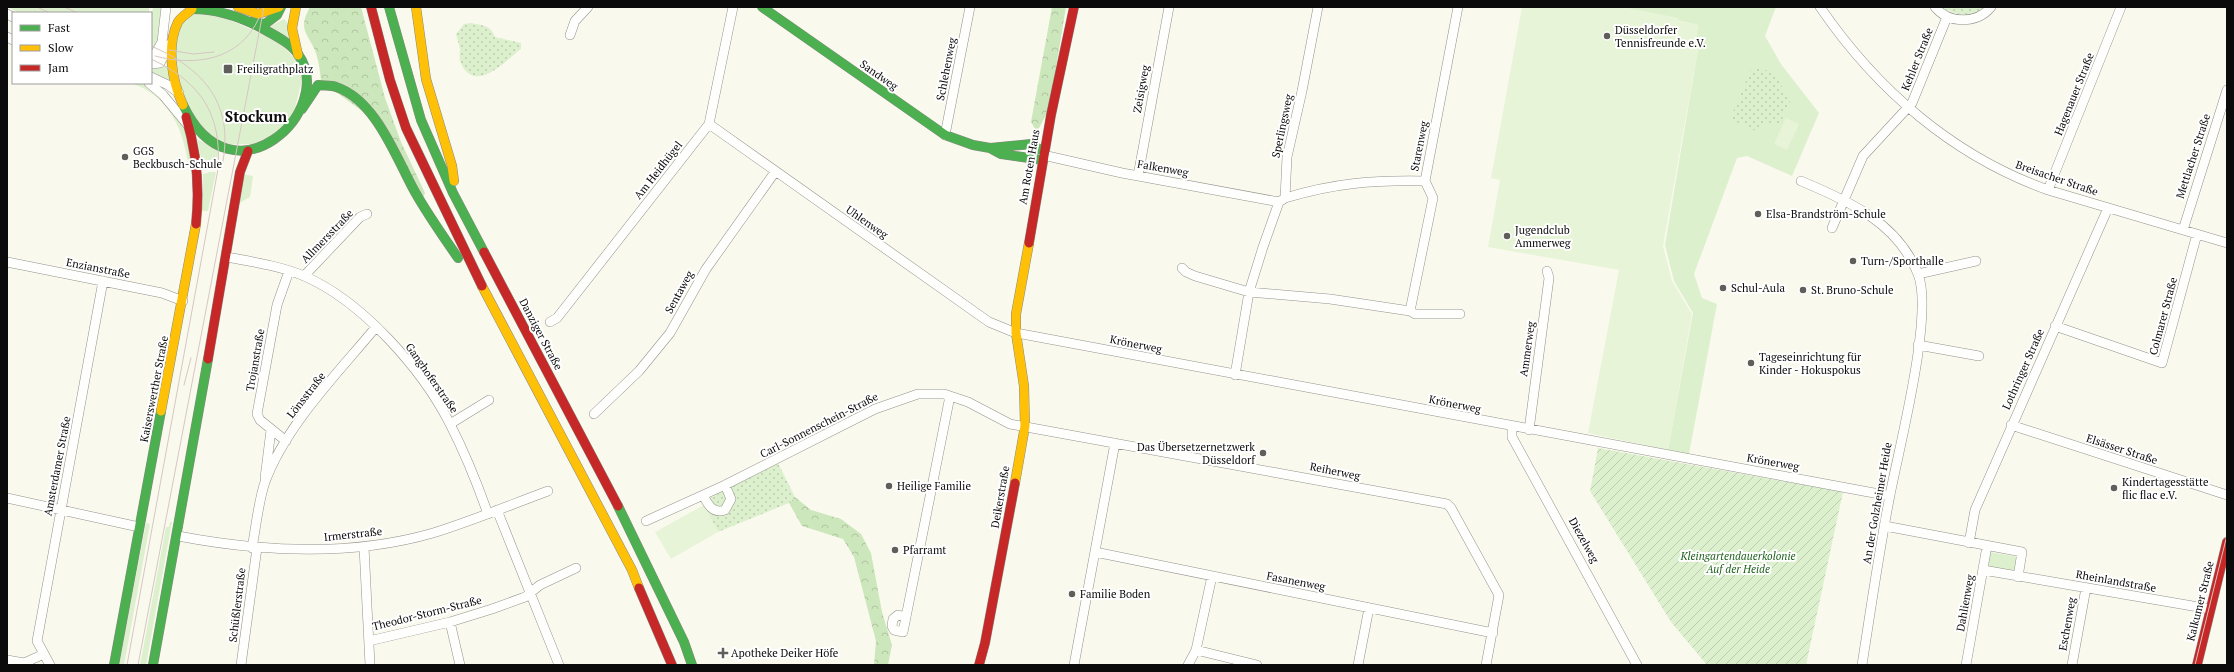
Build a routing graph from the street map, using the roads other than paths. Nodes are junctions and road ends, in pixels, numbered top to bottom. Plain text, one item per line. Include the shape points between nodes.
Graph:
1 (166, 7) edge
2 (178, 7) edge
3 (228, 7) edge
4 (238, 7) edge
5 (280, 7) edge
6 (296, 7) edge
7 (371, 7) edge
8 (389, 7) edge
9 (416, 7) edge
10 (588, 7) edge
11 (733, 7) edge
12 (762, 7) edge
13 (970, 7) edge
14 (1074, 7) edge
15 (1169, 7) edge
16 (1318, 7) edge
17 (1458, 7) edge
18 (1820, 7) edge
19 (1935, 7) edge
20 (1991, 7) edge
21 (2121, 7) edge
22 (1948, 17) junction
23 (245, 21) junction
24 (176, 24) junction
25 (570, 35) dead end
26 (172, 37) junction
27 (298, 55) junction
28 (152, 61) edge
29 (152, 63) edge
30 (152, 77) edge
31 (150, 84) edge
32 (2227, 90) edge
33 (179, 92) junction
34 (1907, 108) junction
35 (302, 109) junction
36 (1051, 115) junction
37 (186, 117) junction
38 (709, 124) junction
39 (190, 128) junction
40 (945, 135) junction
41 (1031, 144) junction
42 (990, 148) junction
43 (248, 151) junction
44 (1043, 156) junction
45 (775, 172) junction
46 (1138, 176) junction
47 (1425, 181) junction
48 (1801, 181) dead end
49 (2048, 190) junction
50 (452, 193) junction
51 (1844, 199) junction
52 (1282, 200) junction
53 (2108, 208) junction
54 (367, 214) dead end
55 (1832, 228) dead end
56 (2182, 230) junction
57 (2197, 234) junction
58 (2227, 243) edge
59 (227, 257) junction
60 (1976, 261) dead end
61 (7, 262) edge
62 (1182, 268) dead end
63 (289, 271) junction
64 (1547, 272) dead end
65 (1918, 274) junction
66 (304, 276) junction
67 (477, 277) junction
68 (103, 281) junction
69 (1249, 292) junction
70 (183, 301) junction
71 (1410, 311) junction
72 (1460, 314) dead end
73 (550, 322) dead end
74 (2055, 326) junction
75 (376, 327) junction
76 (1016, 333) junction
77 (1918, 345) junction
78 (1979, 356) dead end
79 (1235, 375) junction
80 (950, 396) junction
81 (489, 400) dead end
82 (594, 414) dead end
83 (450, 424) junction
84 (1025, 426) junction
85 (2011, 426) junction
86 (1512, 427) junction
87 (271, 430) junction
88 (1529, 430) junction
89 (286, 441) junction
90 (1115, 443) junction
91 (265, 484) junction
92 (725, 485) junction
93 (548, 491) dead end
94 (703, 495) junction
95 (2227, 495) edge
96 (1890, 496) junction
97 (7, 498) edge
98 (61, 509) junction
99 (497, 510) junction
100 (488, 514) junction
101 (646, 521) dead end
102 (1885, 526) junction
103 (139, 527) junction
104 (178, 536) junction
105 (2227, 542) edge
106 (1969, 543) junction
107 (1987, 546) junction
108 (364, 547) junction
109 (254, 548) junction
110 (1095, 552) junction
111 (576, 568) dead end
112 (1983, 570) junction
113 (1212, 576) junction
114 (2018, 577) junction
115 (2086, 588) junction
116 (530, 592) junction
117 (1370, 608) junction
118 (2210, 608) junction
119 (906, 617) dead end
120 (450, 622) junction
121 (1493, 633) junction
122 (369, 640) junction
123 (684, 642) junction
124 (1196, 650) junction
125 (44, 654) junction
126 (7, 660) edge
127 (50, 665) edge
128 (114, 665) edge
129 (153, 665) edge
130 (241, 665) edge
131 (370, 665) edge
132 (460, 665) edge
133 (559, 665) edge
134 (672, 665) edge
135 (692, 665) edge
136 (698, 665) edge
137 (979, 665) edge
138 (1074, 665) edge
139 (1188, 665) edge
140 (1257, 665) edge
141 (1358, 665) edge
142 (1486, 665) edge
143 (1637, 665) edge
144 (1862, 665) edge
145 (1966, 665) edge
146 (2072, 665) edge
147 (2197, 665) edge

1 - 28 street via 162,42
2 - 24 main road
3 - 23 main road
4 - 5 main road via 258,14
5 - 23 main road via 277,15 265,24
6 - 27 main road via 292,28
7 - 67 main road via 388,73 406,128
8 - 50 main road, Danziger Straße via 420,120
9 - 50 main road via 424,69 456,175
10 - 25 street via 575,21
11 - 38 street, Am Heidhügel
12 - 40 main road, Sandweg
13 - 40 street, Schlehenweg
14 - 36 main road, Am Roten Haus
15 - 46 street, Zeisigweg
16 - 52 street, Sperlingsweg via 1287,157
17 - 47 street, Starenweg
18 - 34 street, Breisacher Straße via 1863,64
19 - 22 street
20 - 22 street via 1969,20
21 - 49 street, Hagenauer Straße
22 - 34 street, Kehler Straße via 1912,103
23 - 24 main road via 196,9 187,11
23 - 27 main road via 279,39
24 - 26 main road
26 - 29 street via 164,59 156,65
26 - 33 main road via 172,60
27 - 35 main road via 305,77
30 - 33 street
31 - 39 street via 163,95
32 - 56 street, Mettlacher Straße
33 - 37 main road
34 - 49 street, Breisacher Straße via 1973,156
34 - 51 street via 1863,156
35 - 43 main road via 288,130 278,138
35 - 67 main road via 318,85 333,86 360,102 380,125 408,181 440,232 462,264
36 - 41 main road via 1044,120 1037,138
36 - 44 main road, Am Roten Haus
37 - 39 main road, Kaiserswerther Straße
37 - 43 main road via 214,147 232,152
38 - 45 street, Uhlenweg
38 - 73 street, Am Heidhügel via 556,318
39 - 70 main road, Kaiserswerther Straße via 197,149 199,201
40 - 42 main road, Sandweg
41 - 42 main road, Sandweg
41 - 44 main road
42 - 44 main road, Sandweg via 1001,154
43 - 59 main road via 240,172
44 - 46 street, Falkenweg
44 - 76 main road, Am Roten Haus via 1016,314
45 - 76 street, Uhlenweg via 989,322
45 - 82 street, Sentaweg via 706,269 670,333 639,371
46 - 52 street, Falkenweg
47 - 52 street, Falkenweg via 1380,180 1334,185
47 - 71 street, Starenweg via 1433,198
48 - 51 street, An der Golzheimer Heide
49 - 53 street, Breisacher Straße
50 - 123 main road, Danziger Straße via 611,491
51 - 55 street
51 - 65 street, An der Golzheimer Heide via 1876,220 1897,238
52 - 69 street, Sperlingsweg via 1262,247
53 - 56 street, Breisacher Straße
53 - 74 street, Lothringer Straße
54 - 66 street, Allmersstraße via 355,222
56 - 57 street, Breisacher Straße
57 - 58 street, Breisacher Straße
57 - 74 street, Colmarer Straße via 2162,363
59 - 63 street, Ganghoferstraße
59 - 104 main road
60 - 65 street
61 - 68 street, Enzianstraße
62 - 69 street via 1195,276
63 - 66 street, Ganghoferstraße
63 - 87 street, Trojanstraße via 277,305 257,414
64 - 88 street, Ammerweg via 1549,278
65 - 77 street, An der Golzheimer Heide via 1923,305
66 - 75 street, Ganghoferstraße via 353,307
67 - 134 main road via 632,570
68 - 70 street, Enzianstraße via 162,292
68 - 98 street, Amsterdamer Straße
69 - 71 street via 1330,299
69 - 79 street, Sperlingsweg
70 - 103 main road, Kaiserswerther Straße
71 - 72 street via 1415,314
74 - 85 street, Lothringer Straße
75 - 83 street, Ganghoferstraße via 397,348
75 - 89 street, Lönsstraße via 309,408
76 - 79 street, Krönerweg
76 - 84 main road, Deikerstraße via 1024,386
77 - 78 street
77 - 96 street, An der Golzheimer Heide
79 - 86 street, Krönerweg
80 - 84 street, Carl-Sonnenschein-Straße via 1010,424
80 - 92 street, Carl-Sonnenschein-Straße via 938,392 924,393 886,404
80 - 119 street
81 - 83 street
83 - 100 street, Ganghoferstraße
84 - 90 street, Reiherweg
84 - 137 main road, Deikerstraße
85 - 95 street, Elsässer Straße
85 - 106 street, Lothringer Straße via 1975,510
86 - 88 street, Krönerweg
86 - 143 street, Diezelweg via 1512,437
87 - 89 street, Trojanstraße
87 - 91 street, Lönsstraße
88 - 96 street, Krönerweg
89 - 91 street, Lönsstraße
90 - 110 street
90 - 121 street, Reiherweg via 1446,504 1451,508 1499,595
91 - 109 street, Lönsstraße
92 - 94 street, Carl-Sonnenschein-Straße
92 - 94 street via 731,499 721,512 712,509
93 - 99 street, Irmerstraße
94 - 101 street, Carl-Sonnenschein-Straße
96 - 102 street, An der Golzheimer Heide
97 - 98 street
98 - 103 street
98 - 125 street, Amsterdamer Straße via 37,641
99 - 100 street, Irmerstraße
99 - 116 street
100 - 108 street, Irmerstraße via 432,533
102 - 106 street
102 - 144 street, An der Golzheimer Heide
103 - 128 main road, Kaiserswerther Straße
104 - 109 street, Irmerstraße
104 - 129 main road
105 - 118 main road, Kalkumer Straße
106 - 107 street
107 - 112 street, Dahlienweg
107 - 114 street via 2022,552
108 - 109 street, Irmerstraße via 317,550
108 - 122 street
109 - 130 street, Schüßlerstraße
110 - 113 street, Fasanenweg
110 - 138 street
111 - 116 street, Theodor-Storm-Straße
112 - 114 street, Rheinlandstraße
112 - 145 street, Dahlienweg
113 - 117 street, Fasanenweg
113 - 124 street
114 - 115 street, Rheinlandstraße
115 - 118 street, Rheinlandstraße
115 - 146 street, Eschenweg
116 - 120 street, Theodor-Storm-Straße via 525,597
116 - 133 street
117 - 121 street, Fasanenweg
117 - 141 street
118 - 147 main road, Kalkumer Straße
120 - 122 street, Theodor-Storm-Straße
120 - 132 street
121 - 142 street
122 - 131 street
123 - 135 main road, Danziger Straße
123 - 136 main road
124 - 139 street
124 - 140 street
125 - 126 street via 24,663
125 - 127 street, Amsterdamer Straße

